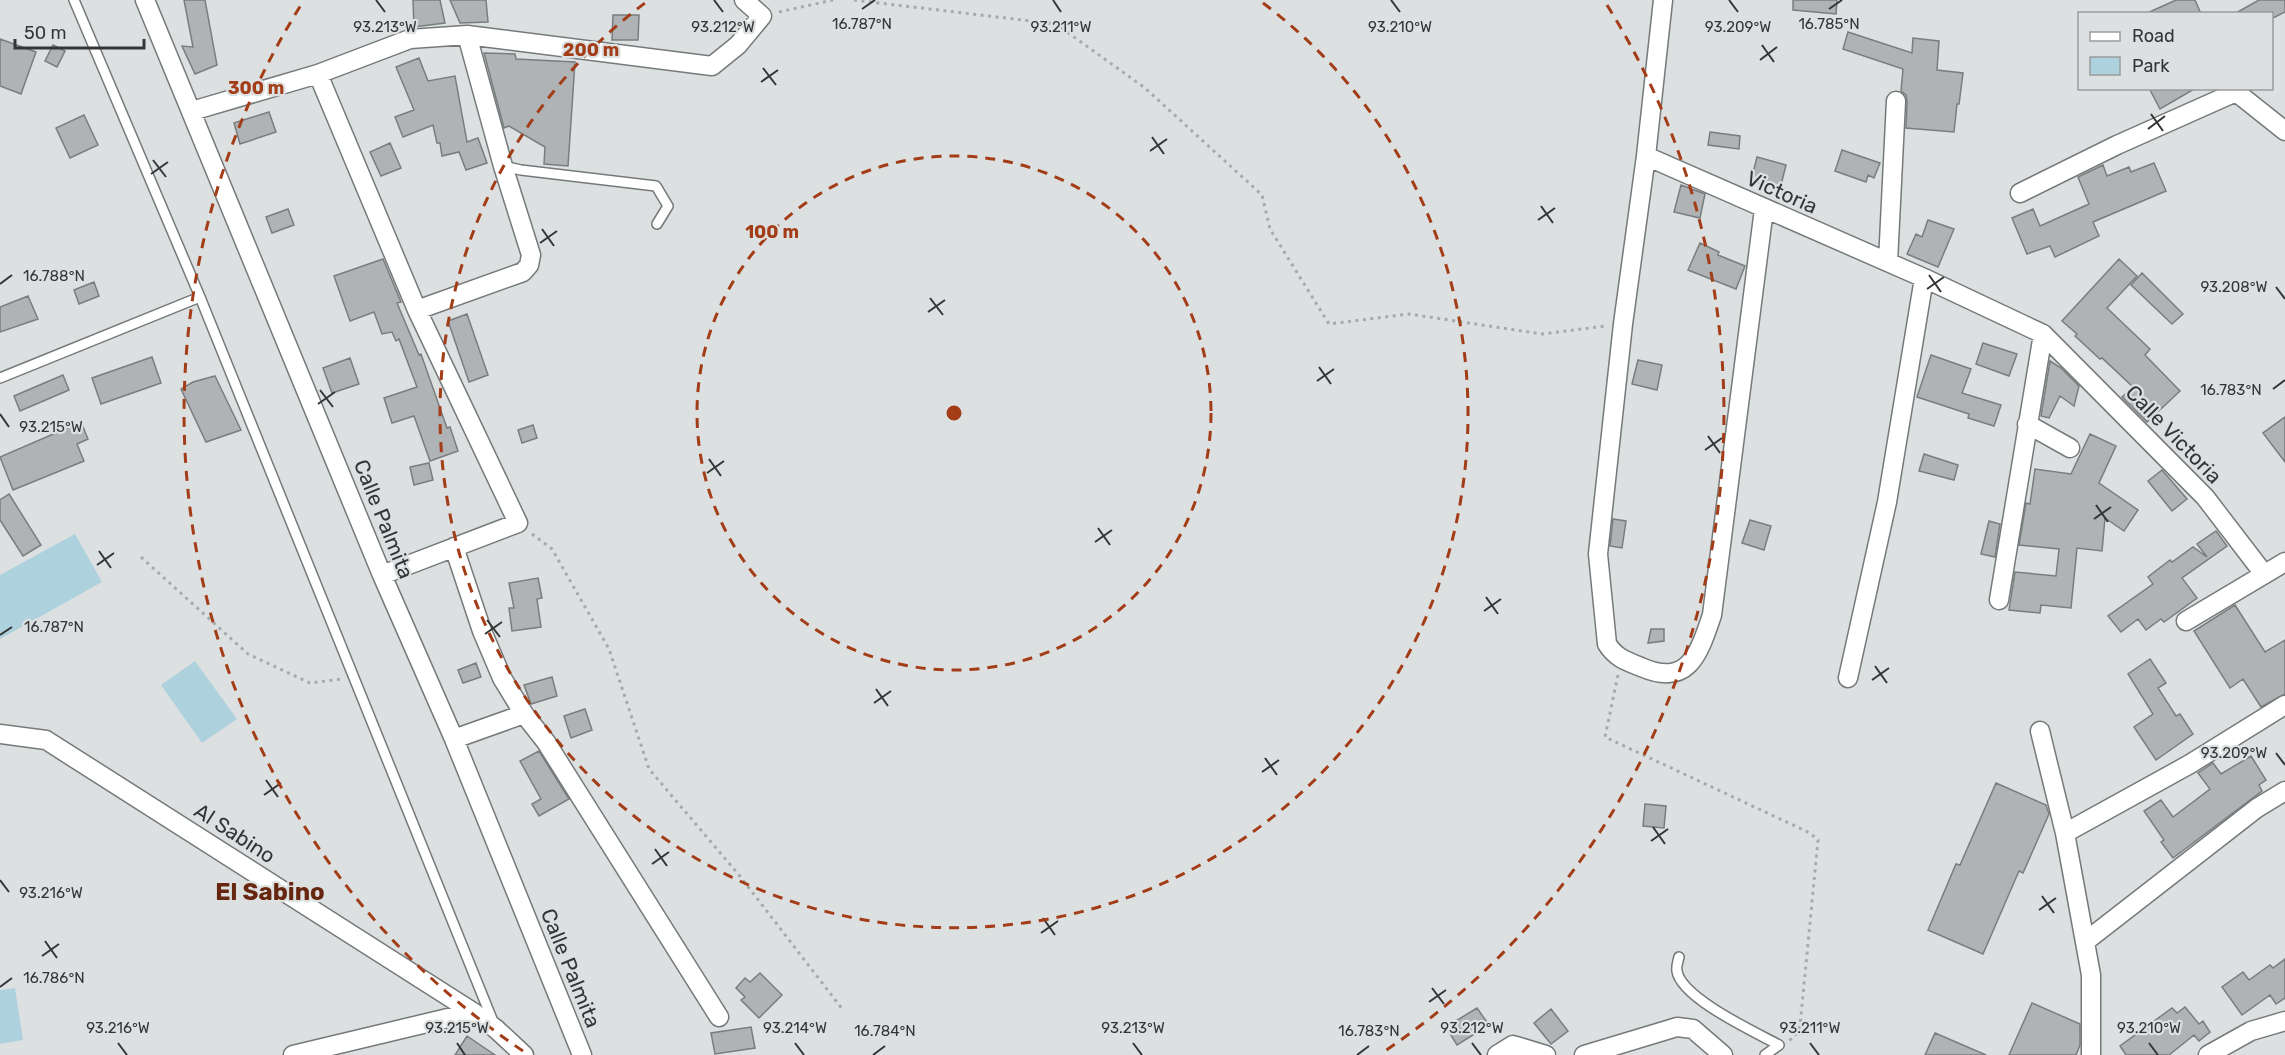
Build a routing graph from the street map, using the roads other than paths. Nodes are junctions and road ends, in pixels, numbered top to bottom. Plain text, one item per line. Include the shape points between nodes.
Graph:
1 (74, 0) edge
2 (145, 0) edge
3 (744, 0) edge
4 (1663, 0) edge
5 (467, 35) junction
6 (318, 74) junction
7 (1896, 100) dead end
8 (192, 111) junction
9 (2285, 132) edge
10 (1646, 156) junction
11 (503, 166) junction
12 (2020, 193) dead end
13 (1764, 209) junction
14 (657, 224) dead end
15 (1888, 262) junction
16 (1924, 278) junction
17 (200, 297) junction
18 (417, 310) junction
19 (2043, 334) junction
20 (0, 378) edge
21 (2027, 424) junction
22 (2070, 448) dead end
23 (454, 548) junction
24 (2285, 562) edge
25 (2264, 574) junction
26 (382, 575) junction
27 (1999, 600) dead end
28 (2186, 621) dead end
29 (1848, 678) dead end
30 (2285, 705) edge
31 (524, 714) junction
32 (2040, 731) dead end
33 (0, 734) edge
34 (454, 739) junction
35 (2285, 791) edge
36 (2065, 833) junction
37 (2086, 941) junction
38 (1679, 957) dead end
39 (473, 1012) junction
40 (719, 1017) dead end
41 (2285, 1022) edge
42 (496, 1029) junction
43 (293, 1055) edge
44 (524, 1055) edge
45 (582, 1055) edge
46 (1497, 1055) edge
47 (1546, 1055) edge
48 (1584, 1055) edge
49 (1723, 1055) edge
50 (1765, 1055) edge
51 (2091, 1055) edge
52 (2208, 1055) edge

1 - 17 lane
2 - 8 street, Calle Palmita
3 - 5 street via 762,16 738,45 712,66
4 - 10 street
5 - 6 street via 410,39
5 - 11 street
6 - 8 street
6 - 18 street
7 - 15 street
8 - 26 street, Calle Palmita
9 - 12 street via 2236,92
10 - 13 street, Victoria
10 - 13 street via 1598,554 1607,644 1614,655 1651,672 1668,675 1685,669 1699,653 1712,615
11 - 14 lane via 656,186 668,206
11 - 18 street via 531,255 529,265 523,272
13 - 15 street, Victoria
15 - 16 street, Victoria
16 - 19 street, Victoria
16 - 29 street via 1887,502
17 - 20 lane
17 - 42 lane
18 - 23 street via 518,524
19 - 21 street
19 - 25 street, Calle Victoria via 2205,497
21 - 22 street
21 - 27 street
23 - 26 street
23 - 31 street via 482,631 502,678
24 - 25 street
25 - 28 street
26 - 34 street, Calle Palmita
30 - 36 street via 2190,764
31 - 34 street
31 - 40 street via 546,742
32 - 36 street
33 - 39 street, Al Sabino via 46,740
34 - 45 street, Calle Palmita
35 - 37 street via 2257,808
36 - 37 street
37 - 51 street via 2091,975
38 - 50 lane via 1677,971 1684,985 1706,1005 1779,1045
39 - 42 street, Al Sabino
39 - 43 street
41 - 52 street via 2251,1031
42 - 44 street, Al Sabino
46 - 47 street via 1513,1045
48 - 49 street via 1677,1027 1693,1029

